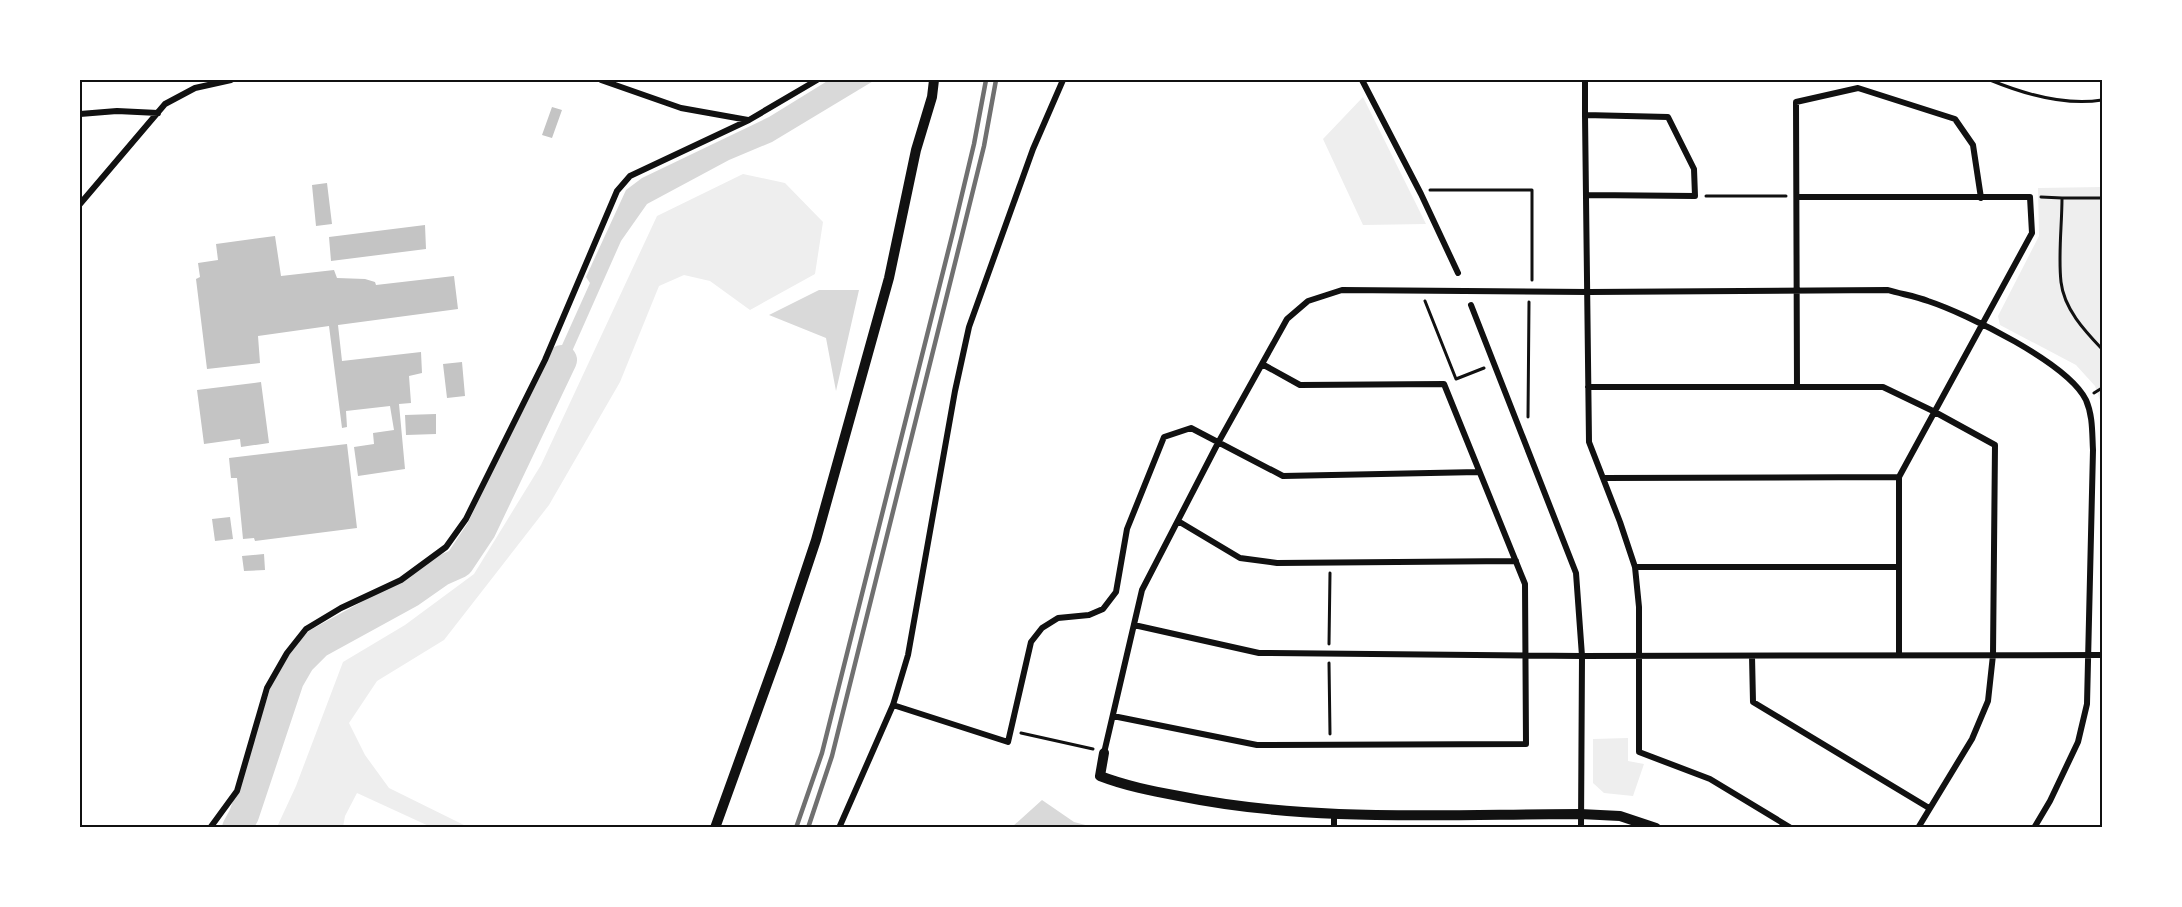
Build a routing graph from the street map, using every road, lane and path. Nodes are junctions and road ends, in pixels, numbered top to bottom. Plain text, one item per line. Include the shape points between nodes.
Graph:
1 (231, 80) edge
2 (601, 80) edge
3 (817, 80) edge
4 (934, 80) edge
5 (1063, 80) edge
6 (1362, 80) edge
7 (1585, 80) edge
8 (1990, 80) edge
9 (2103, 100) edge
10 (158, 113) junction
11 (80, 114) edge
12 (1586, 115) junction
13 (749, 120) junction
14 (1428, 190) dead end
15 (1588, 195) junction
16 (1695, 196) junction
17 (1797, 197) junction
18 (2030, 197) junction
19 (1981, 198) junction
20 (2062, 198) junction
21 (2103, 198) edge
22 (80, 204) edge
23 (1458, 273) dead end
24 (1532, 280) dead end
25 (1797, 291) junction
26 (1589, 292) junction
27 (1425, 301) dead end
28 (1529, 302) dead end
29 (1471, 305) dead end
30 (1983, 325) junction
31 (2103, 349) edge
32 (1262, 364) junction
33 (1494, 364) junction
34 (1797, 386) junction
35 (1588, 387) junction
36 (2103, 387) edge
37 (2093, 394) dead end
38 (1933, 411) junction
39 (1528, 426) dead end
40 (1218, 443) junction
41 (2093, 450) junction
42 (2103, 450) edge
43 (1479, 472) junction
44 (1899, 477) junction
45 (1604, 478) junction
46 (1178, 521) junction
47 (1516, 561) junction
48 (1330, 563) junction
49 (1635, 567) junction
50 (1898, 567) junction
51 (1134, 625) junction
52 (1329, 654) junction
53 (1526, 655) junction
54 (1899, 655) junction
55 (1993, 655) junction
56 (2088, 655) junction
57 (2103, 655) edge
58 (1582, 656) junction
59 (1638, 656) junction
60 (1752, 656) junction
61 (893, 705) junction
62 (1113, 716) junction
63 (1019, 733) dead end
64 (1330, 745) junction
65 (1099, 751) junction
66 (1929, 808) junction
67 (1334, 814) junction
68 (1580, 814) junction
69 (210, 828) edge
70 (715, 828) edge
71 (839, 828) edge
72 (1334, 828) edge
73 (1581, 828) edge
74 (1656, 828) edge
75 (1791, 828) edge
76 (1918, 828) edge
77 (2034, 828) edge

1 - 10 street via 195,88 165,104
2 - 13 street via 681,108
3 - 13 street
4 - 70 street via 889,278 816,540
5 - 61 street via 1033,149 969,327 908,655
6 - 23 street
7 - 12 street
8 - 9 path via 2057,100
10 - 11 street
10 - 22 street
12 - 15 street
12 - 16 street via 1668,117 1694,170
13 - 69 street via 630,176 617,191 545,360 466,519 446,548 401,580 306,629 286,653 267,688 237,791
14 - 24 path via 1532,190
15 - 16 street
15 - 26 street
16 - 17 path
17 - 19 street
17 - 19 street via 1796,102 1858,88 1955,119 1973,145
17 - 25 street
18 - 19 street
18 - 20 path
18 - 30 street via 2032,233
20 - 21 path
20 - 31 path via 2061,284 2072,313
25 - 26 street
25 - 30 street via 1888,290 1928,301
25 - 34 street
26 - 32 street via 1342,290 1308,301 1287,319
26 - 35 street
27 - 33 path via 1456,379
28 - 39 path
29 - 33 street
30 - 38 street
30 - 41 street via 2052,364 2073,382 2091,418
32 - 40 street
32 - 43 street via 1300,385 1444,384
33 - 58 street via 1576,573
34 - 35 street
34 - 38 street via 1883,387
35 - 45 street via 1589,442
36 - 37 path
38 - 44 street
38 - 55 street via 1995,445
40 - 43 street via 1283,476
40 - 46 street
40 - 61 street via 1191,428 1164,437 1127,528 1116,592 1103,609 1089,615 1058,618 1042,628 1031,642 1008,742
41 - 42 street
41 - 56 street
43 - 47 street
44 - 45 street
44 - 50 street
45 - 49 street
46 - 48 street via 1240,558
46 - 51 street via 1142,590
47 - 48 street
47 - 53 street via 1525,584
48 - 52 path
49 - 50 street
49 - 59 street
50 - 54 street
51 - 52 street via 1259,653
51 - 62 street
52 - 53 street
52 - 64 path
53 - 58 street
53 - 64 street via 1526,744
54 - 55 street
54 - 60 street
55 - 56 street
55 - 66 street via 1988,701 1972,738
56 - 57 street
56 - 77 street via 2087,704 2079,742
58 - 59 street
58 - 68 street
59 - 60 street
59 - 75 street via 1639,752 1710,779
60 - 66 street via 1753,702
61 - 71 street
62 - 64 street via 1257,745
62 - 65 street
63 - 65 path
65 - 67 street via 1100,776 1122,784 1266,811
66 - 76 street
67 - 68 street
67 - 72 street
68 - 73 street
68 - 74 street via 1620,816

